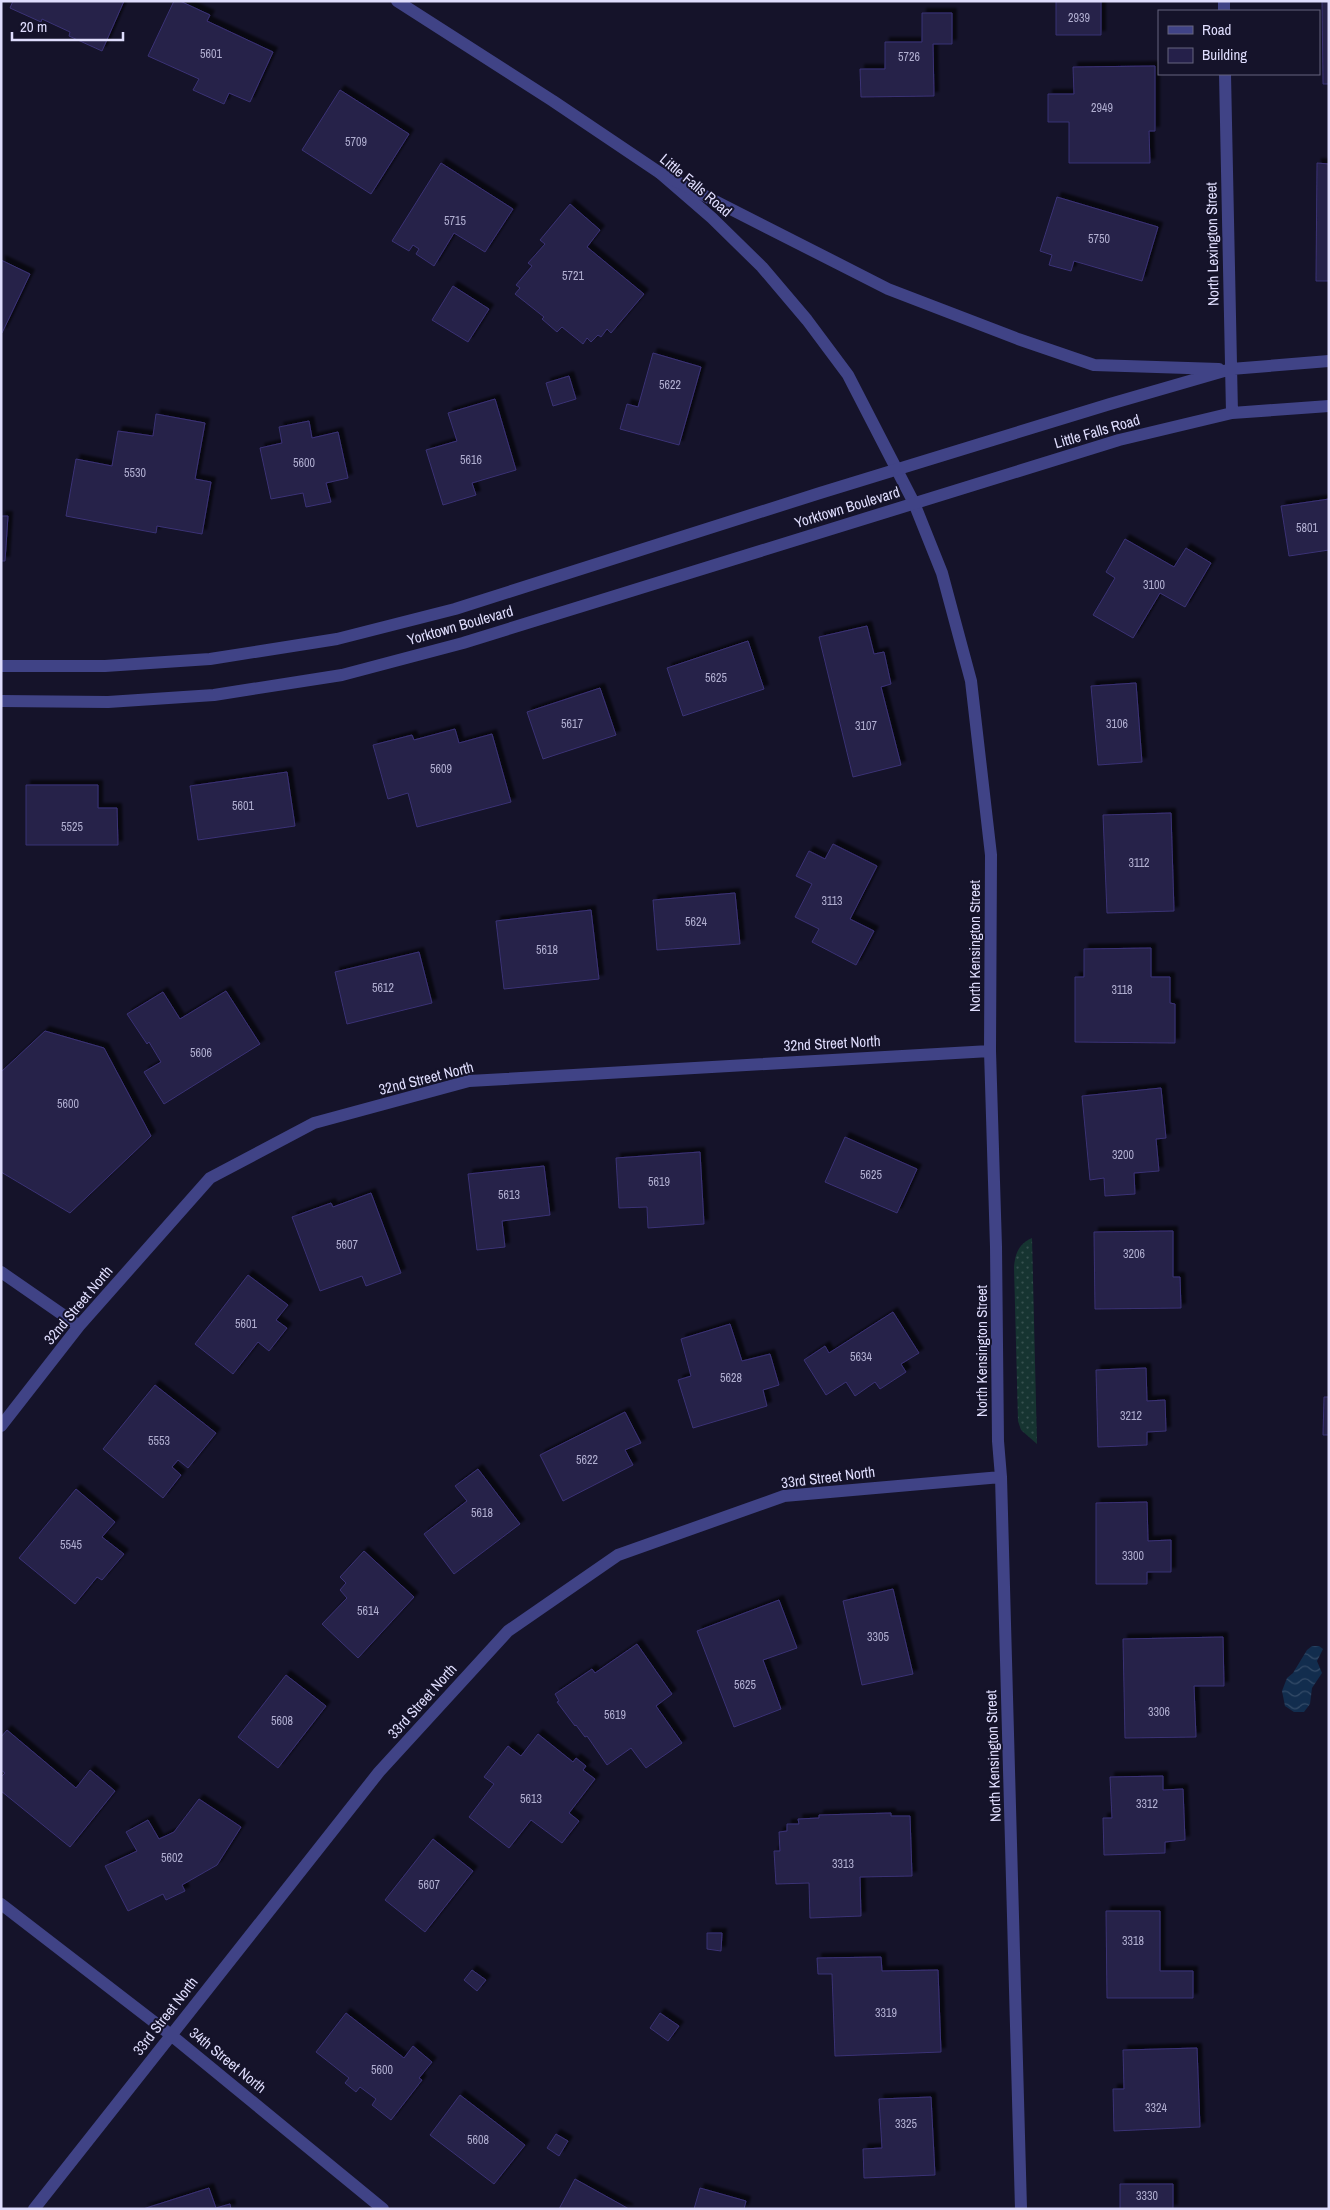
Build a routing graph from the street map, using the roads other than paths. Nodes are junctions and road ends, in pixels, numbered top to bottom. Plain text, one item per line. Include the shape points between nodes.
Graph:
1 (397, 1) edge
2 (1225, 75) edge
3 (660, 173) junction
4 (1329, 361) edge
5 (1231, 369) junction
6 (1329, 406) edge
7 (1232, 413) junction
8 (898, 469) junction
9 (914, 503) junction
10 (1, 666) edge
11 (1, 701) edge
12 (990, 1052) junction
13 (1, 1272) edge
14 (79, 1326) junction
15 (1, 1426) edge
16 (1001, 1477) junction
17 (1, 1904) edge
18 (171, 2035) junction
19 (34, 2209) edge
20 (383, 2209) edge
21 (1021, 2209) edge

1 - 3 street, Little Falls Road
2 - 5 street, North Lexington Street
3 - 5 street via 888,289 1018,339 1094,365
3 - 8 street, Little Falls Road via 762,267 806,320 848,375
4 - 5 street, Little Falls Road
5 - 7 street, North Lexington Street
5 - 8 street, Little Falls Road
6 - 7 street, Little Falls Road
7 - 9 street, Little Falls Road via 1119,440
8 - 9 street, Little Falls Road
8 - 10 street, Yorktown Boulevard via 455,609 337,639 210,659 105,666
9 - 11 street, Yorktown Boulevard via 462,643 342,675 214,695 108,702
9 - 12 street, North Kensington Street via 942,573 971,681 991,855
12 - 14 street, 32nd Street North via 469,1081 314,1123 210,1178
12 - 16 street, North Kensington Street
13 - 14 street
14 - 15 street, 32nd Street North
16 - 18 street, 33rd Street North via 784,1496 618,1555 508,1631 379,1772
16 - 21 street, North Kensington Street
17 - 18 street, 34th Street North
18 - 19 street, 33rd Street North
18 - 20 street, 34th Street North

